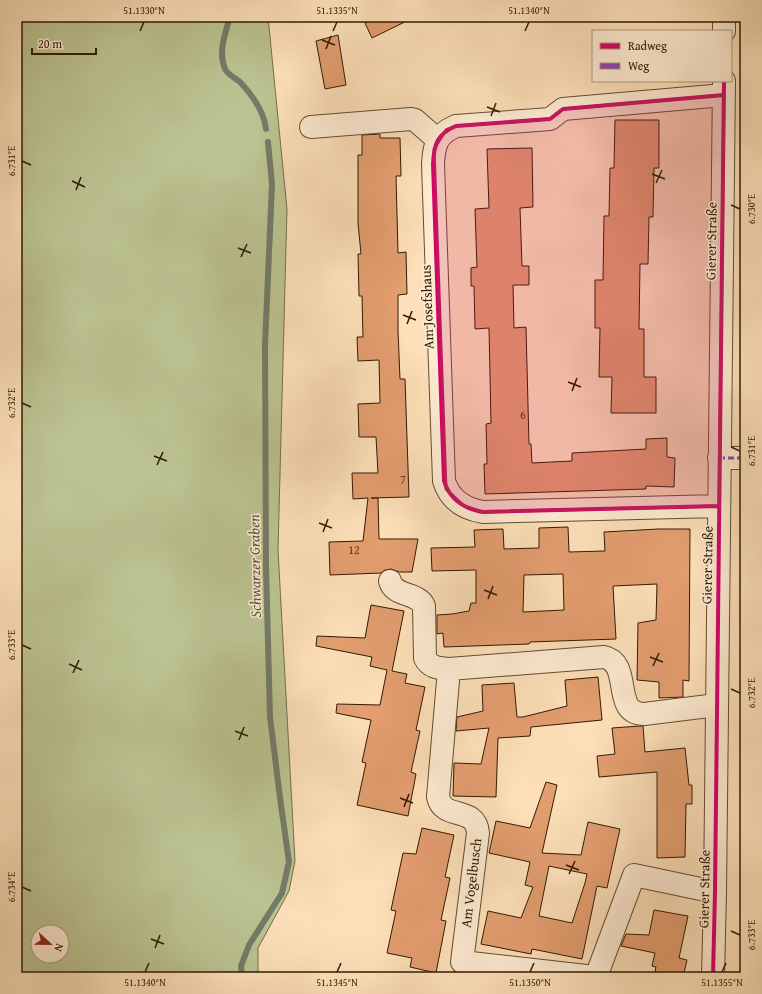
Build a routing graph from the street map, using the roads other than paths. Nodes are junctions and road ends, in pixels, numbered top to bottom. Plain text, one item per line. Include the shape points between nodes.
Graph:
1 (724, 17) edge
2 (724, 30) edge
3 (724, 88) edge
4 (311, 127) dead end
5 (438, 140) junction
6 (719, 458) junction
7 (745, 458) edge
8 (719, 506) junction
9 (390, 581) dead end
10 (449, 669) junction
11 (717, 705) junction
12 (715, 892) junction
13 (596, 977) edge
14 (713, 977) edge

1 - 2 street
3 - 5 street via 563,109 550,119 456,126 446,130
3 - 6 street, Gierer Straße
4 - 5 street via 411,119
5 - 8 street, Am Josefshaus via 434,149 433,164 444,481 451,496 472,510 483,512
6 - 7 street
6 - 8 street, Gierer Straße
8 - 11 street, Gierer Straße
9 - 10 street via 394,589 422,601 425,658 434,667
10 - 11 street via 604,657 617,665 625,700 634,712 644,714
10 - 13 street, Am Vogelbusch via 438,798 447,810 471,818 477,825 478,833 462,962
11 - 12 street, Gierer Straße
12 - 13 street, Am Vogelbusch via 634,875
12 - 14 street, Gierer Straße

